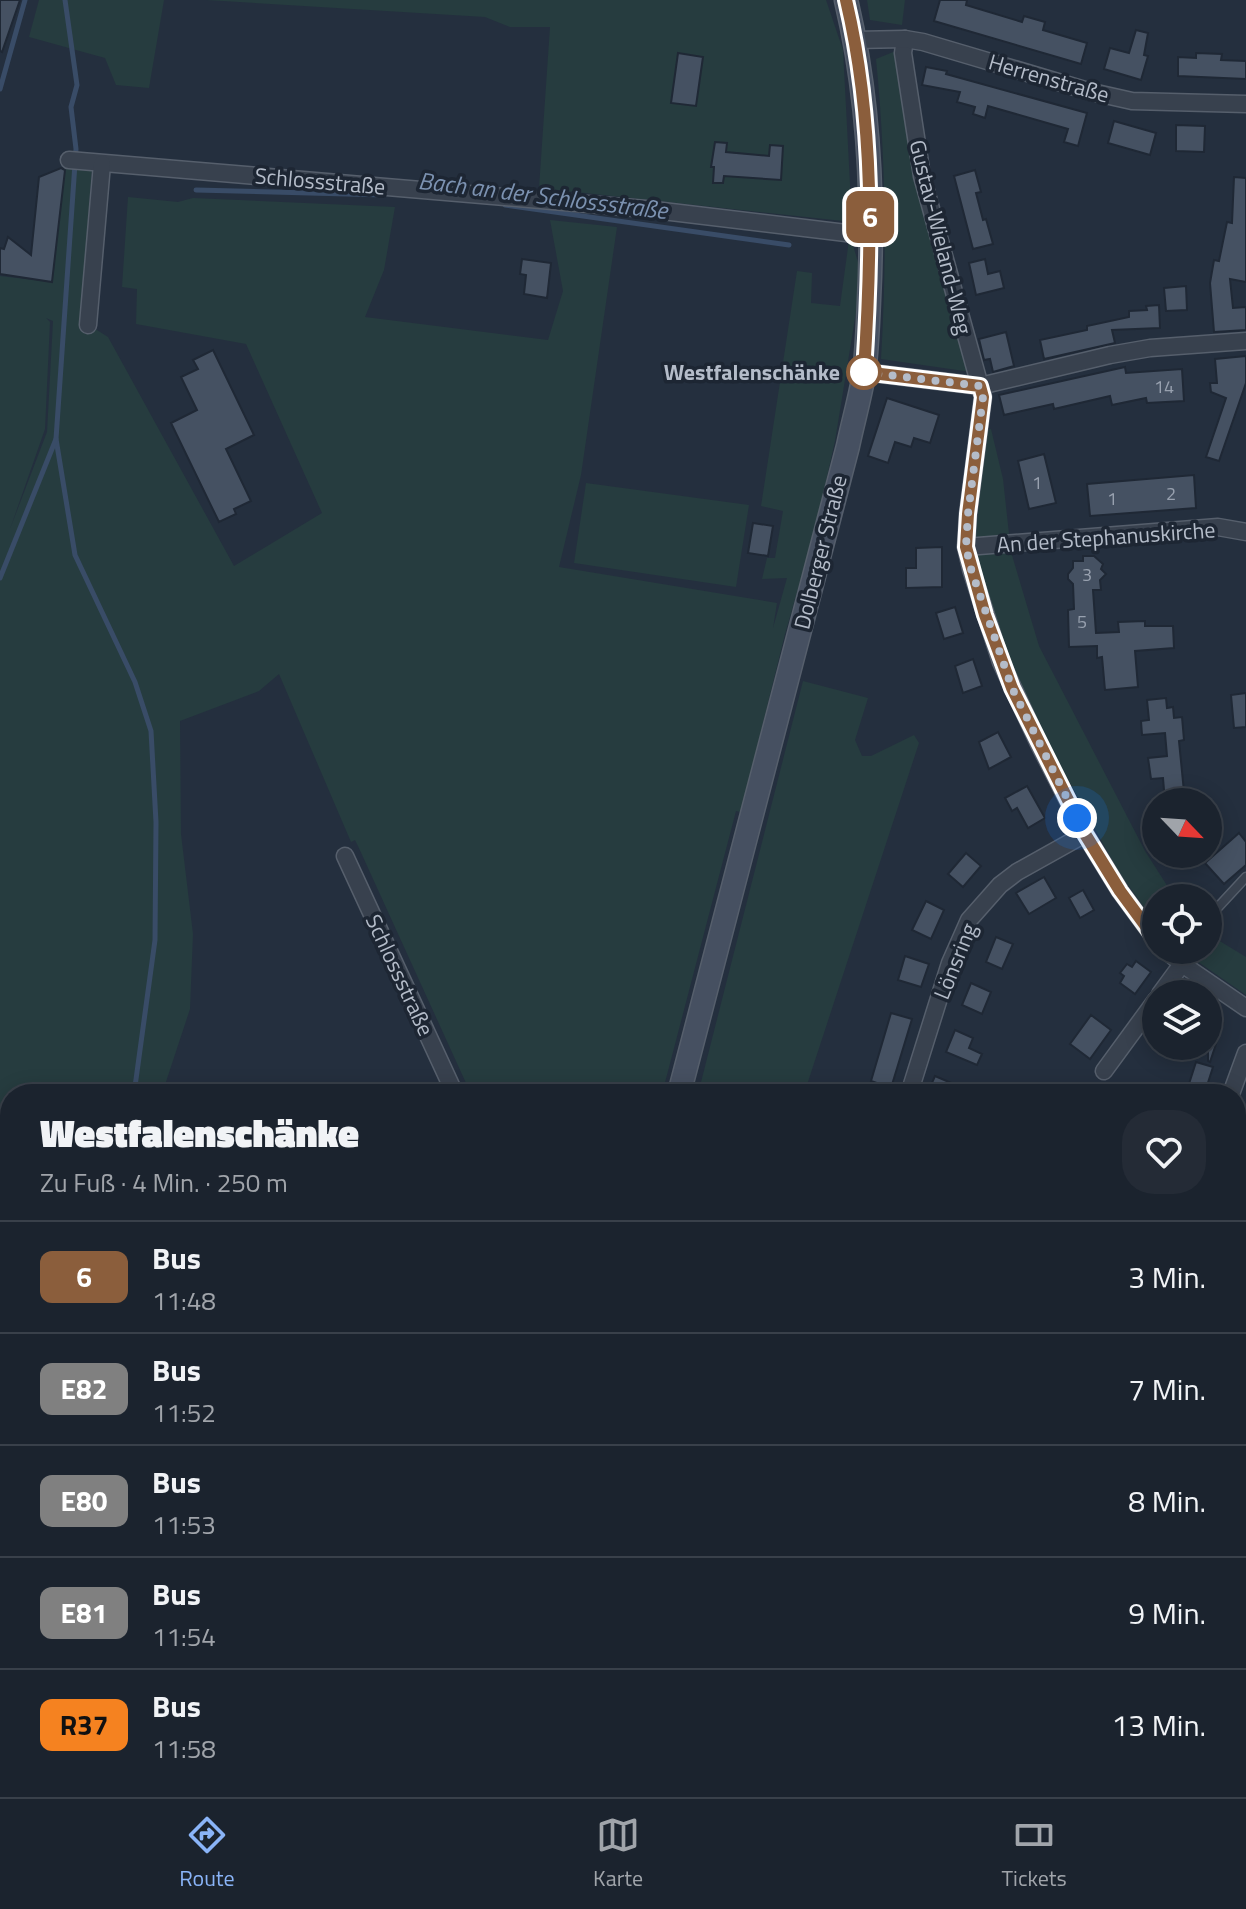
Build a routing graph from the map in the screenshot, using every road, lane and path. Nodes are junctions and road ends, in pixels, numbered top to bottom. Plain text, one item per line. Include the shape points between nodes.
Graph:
1 (846, 0) edge
2 (905, 39) junction
3 (855, 40) junction
4 (1246, 104) edge
5 (871, 236) junction
6 (88, 325) dead end
7 (1246, 341) edge
8 (864, 372) junction
9 (980, 386) junction
10 (1246, 532) edge
11 (966, 547) junction
12 (1085, 834) junction
13 (345, 856) dead end
14 (1246, 877) edge
15 (1222, 903) edge
16 (1142, 921) edge
17 (1186, 964) edge
18 (1246, 1008) edge
19 (1142, 1019) edge
20 (1246, 1053) edge
21 (1104, 1071) dead end
22 (450, 1084) edge
23 (682, 1084) edge
24 (912, 1084) edge
25 (1235, 1084) edge

1 - 3 main road, Dolberger Straße
2 - 3 street, Herrenstraße
2 - 4 street, Herrenstraße via 1132,101
2 - 9 street, Gustav-Wieland-Weg via 922,176
3 - 5 main road, Dolberger Straße
5 - 6 street, Schlossstraße via 646,209 85,162
5 - 8 main road, Dolberger Straße
7 - 9 street via 1150,348
8 - 9 street
8 - 23 main road, Dolberger Straße
9 - 11 street, Gustav-Wieland-Weg
10 - 11 street, An der Stephanuskirche via 1218,527
11 - 12 street, Gustav-Wieland-Weg via 1012,688
12 - 16 street, Gustav-Wieland-Weg
12 - 24 street, Lönsring via 1017,872 969,920
13 - 22 street, Schlossstraße
14 - 15 lane
17 - 18 street
19 - 21 street
20 - 25 street

